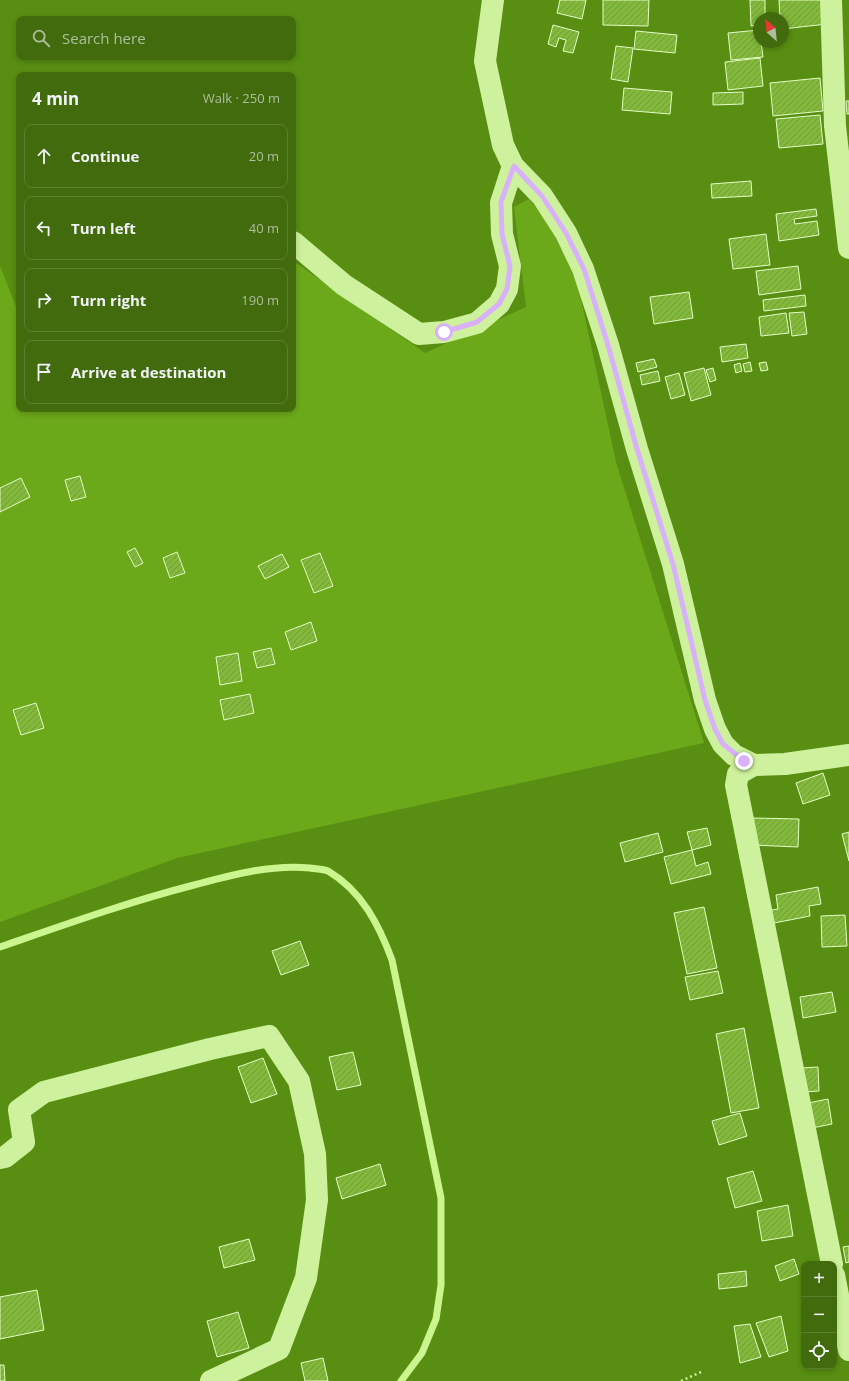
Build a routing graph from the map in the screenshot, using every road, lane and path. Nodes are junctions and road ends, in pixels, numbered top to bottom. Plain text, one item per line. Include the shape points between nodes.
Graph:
1 (493, 0) edge
2 (831, 0) edge
3 (514, 166) junction
4 (296, 245) edge
5 (849, 248) edge
6 (723, 744) junction
7 (849, 755) edge
8 (754, 765) junction
9 (736, 785) junction
10 (0, 1158) edge
11 (831, 1261) edge
12 (837, 1290) edge
13 (849, 1350) edge
14 (701, 1372) dead end
15 (211, 1381) edge
16 (681, 1381) edge

1 - 3 street via 485,61 503,145
2 - 5 street via 835,126
3 - 4 street via 501,202 502,234 510,266 507,289 499,304 477,322 444,332 419,334 344,285
3 - 6 street via 542,196 566,233 584,269 673,564 705,700
6 - 8 street via 744,761
6 - 9 street
7 - 8 street via 785,764
8 - 9 street via 738,774
9 - 11 street
10 - 15 street via 24,1142 18,1110 44,1092 202,1050 269,1036 299,1081 315,1154 317,1200 306,1278 279,1349
12 - 13 street
14 - 16 path

